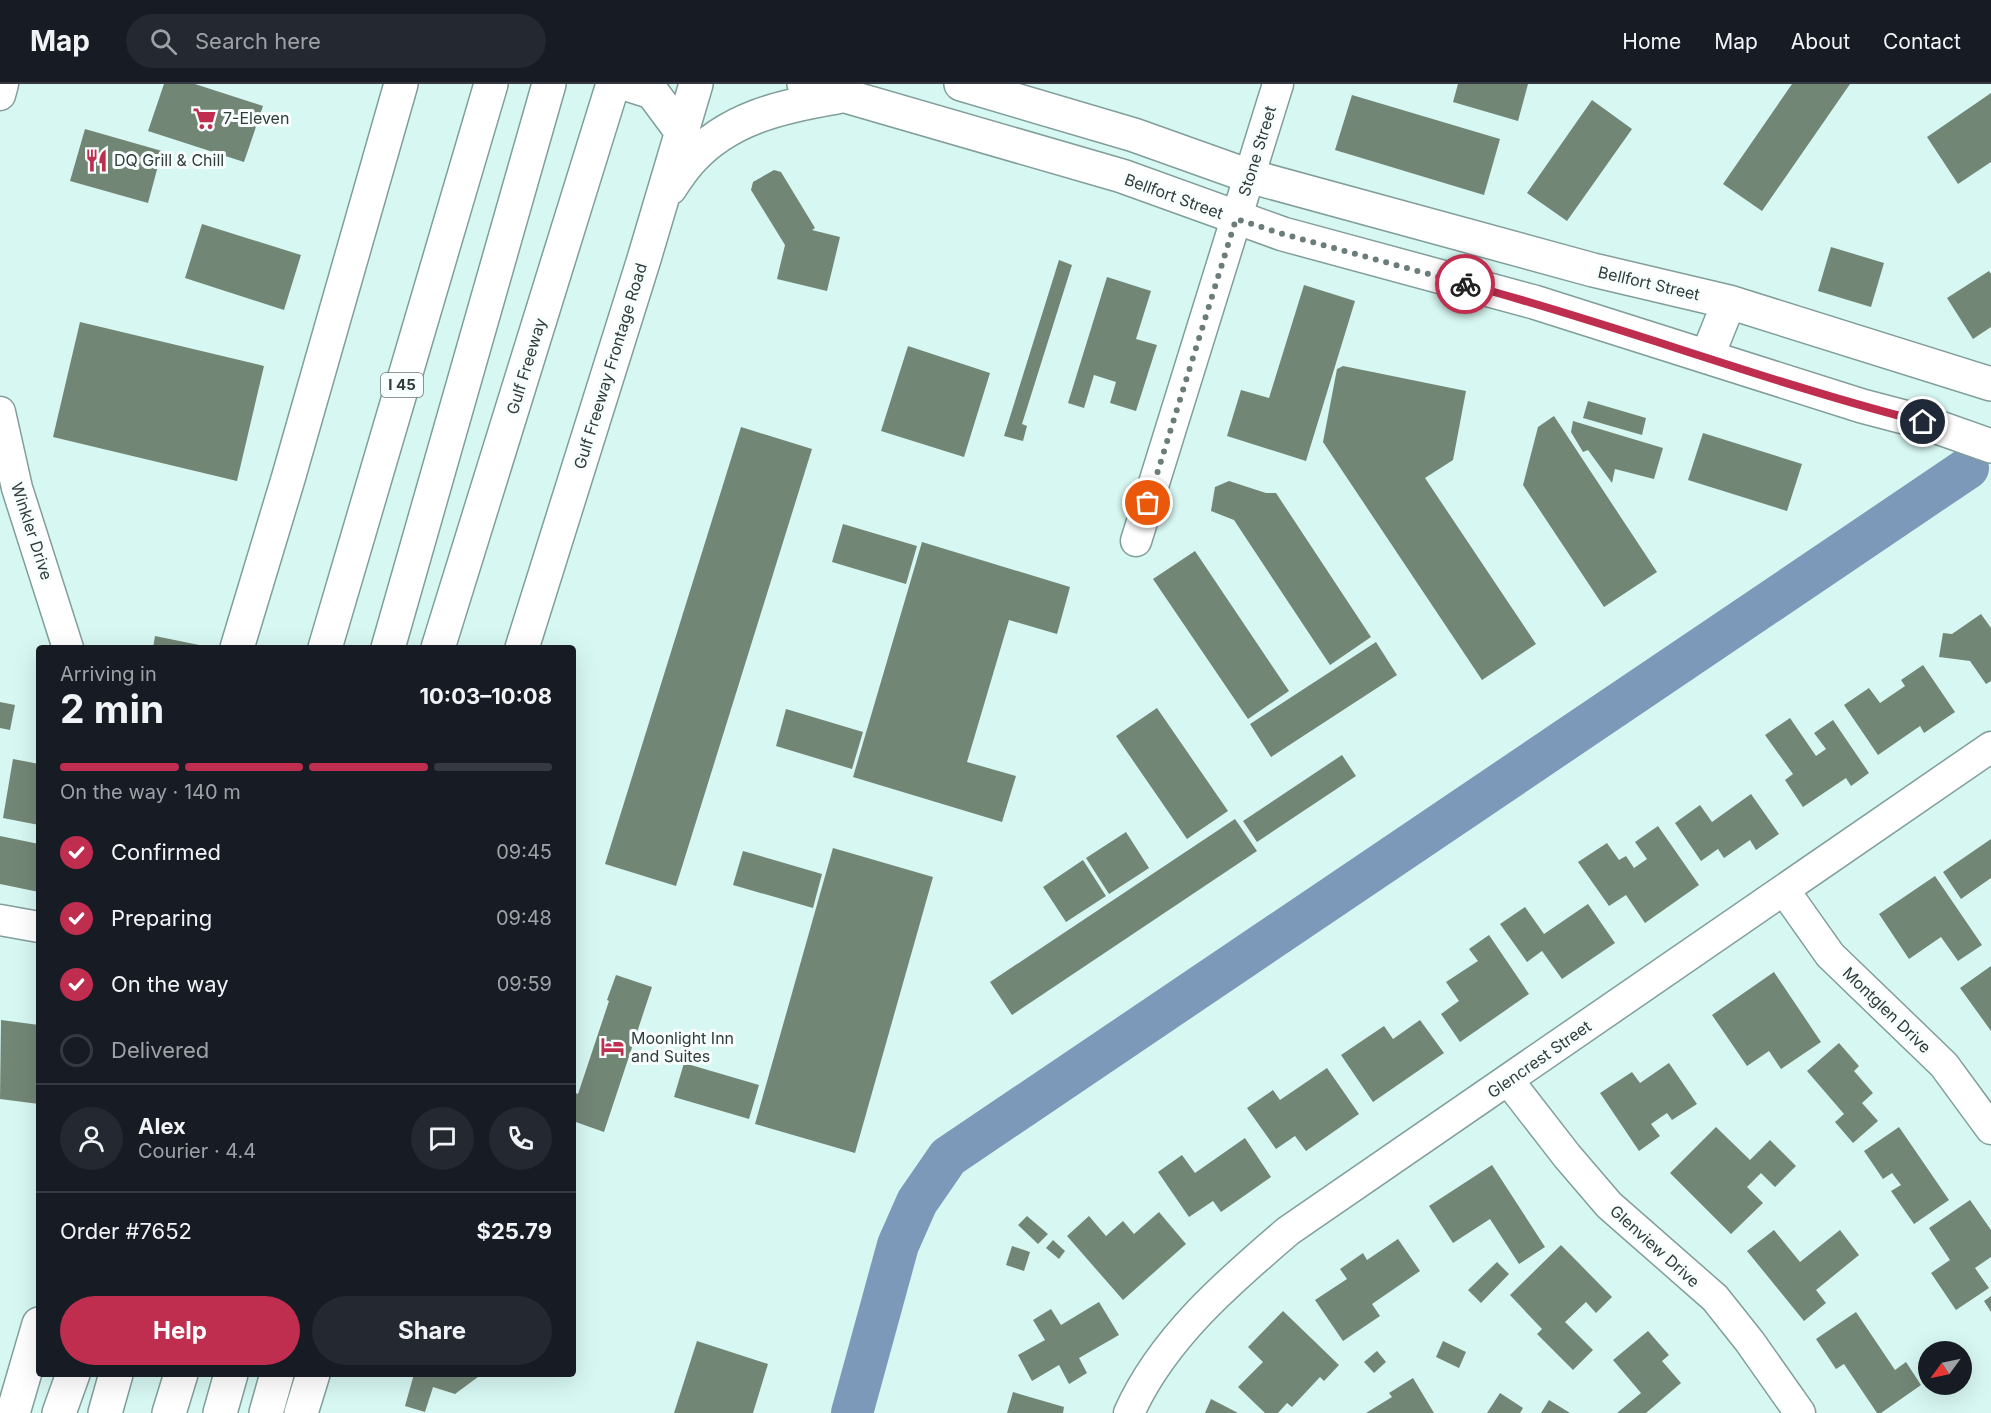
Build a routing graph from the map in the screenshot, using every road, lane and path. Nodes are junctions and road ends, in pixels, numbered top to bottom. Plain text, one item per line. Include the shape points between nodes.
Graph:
1 (3, 84) edge
2 (492, 84) edge
3 (549, 84) edge
4 (613, 84) edge
5 (627, 84) edge
6 (696, 84) edge
7 (804, 84) edge
8 (961, 84) edge
9 (1278, 84) edge
10 (402, 86) edge
11 (0, 95) edge
12 (843, 95) junction
13 (681, 131) junction
14 (1249, 176) junction
15 (662, 199) junction
16 (1236, 219) junction
17 (1729, 302) junction
18 (1707, 357) junction
19 (1984, 381) edge
20 (0, 412) edge
21 (1991, 446) edge
22 (1136, 541) dead end
23 (67, 645) edge
24 (238, 645) edge
25 (326, 645) edge
26 (389, 645) edge
27 (439, 645) edge
28 (523, 645) edge
29 (1991, 747) edge
30 (1784, 890) junction
31 (0, 920) edge
32 (36, 926) edge
33 (1509, 1080) junction
34 (1991, 1129) edge
35 (36, 1334) edge
36 (72, 1377) edge
37 (115, 1377) edge
38 (180, 1377) edge
39 (230, 1377) edge
40 (276, 1377) edge
41 (312, 1377) edge
42 (13, 1413) edge
43 (59, 1413) edge
44 (105, 1413) edge
45 (170, 1413) edge
46 (220, 1413) edge
47 (266, 1413) edge
48 (302, 1413) edge
49 (1129, 1413) edge
50 (1800, 1413) edge

1 - 11 street
2 - 25 main road, I 45
3 - 26 main road
4 - 27 main road, Gulf Freeway
5 - 13 main road via 652,92
6 - 13 main road, Gulf Freeway Frontage Road
7 - 12 main road, Bellfort Street
8 - 14 main road, Bellfort Street via 1134,135
9 - 14 street, Stone Street
10 - 24 main road
12 - 15 main road via 784,106 722,134 691,160
12 - 16 main road, Bellfort Street via 1122,176
13 - 15 main road, Gulf Freeway Frontage Road
14 - 16 street, Stone Street
14 - 17 main road, Bellfort Street via 1593,270
15 - 28 main road, Gulf Freeway Frontage Road
16 - 18 main road, Bellfort Street via 1534,302
16 - 22 street, Stone Street
17 - 18 main road
17 - 19 main road, Bellfort Street
18 - 21 main road, Bellfort Street
20 - 23 street, Winkler Drive via 17,488
29 - 30 street, Glencrest Street
30 - 33 street, Glencrest Street
30 - 34 street, Montglen Drive via 1830,955 1944,1065
31 - 32 street
33 - 49 street, Glencrest Street via 1288,1232 1235,1277 1176,1337
33 - 50 street, Glenview Drive via 1610,1205 1715,1298
35 - 42 main road
36 - 43 main road
37 - 44 main road
38 - 45 main road
39 - 46 main road
40 - 47 main road
41 - 48 main road

